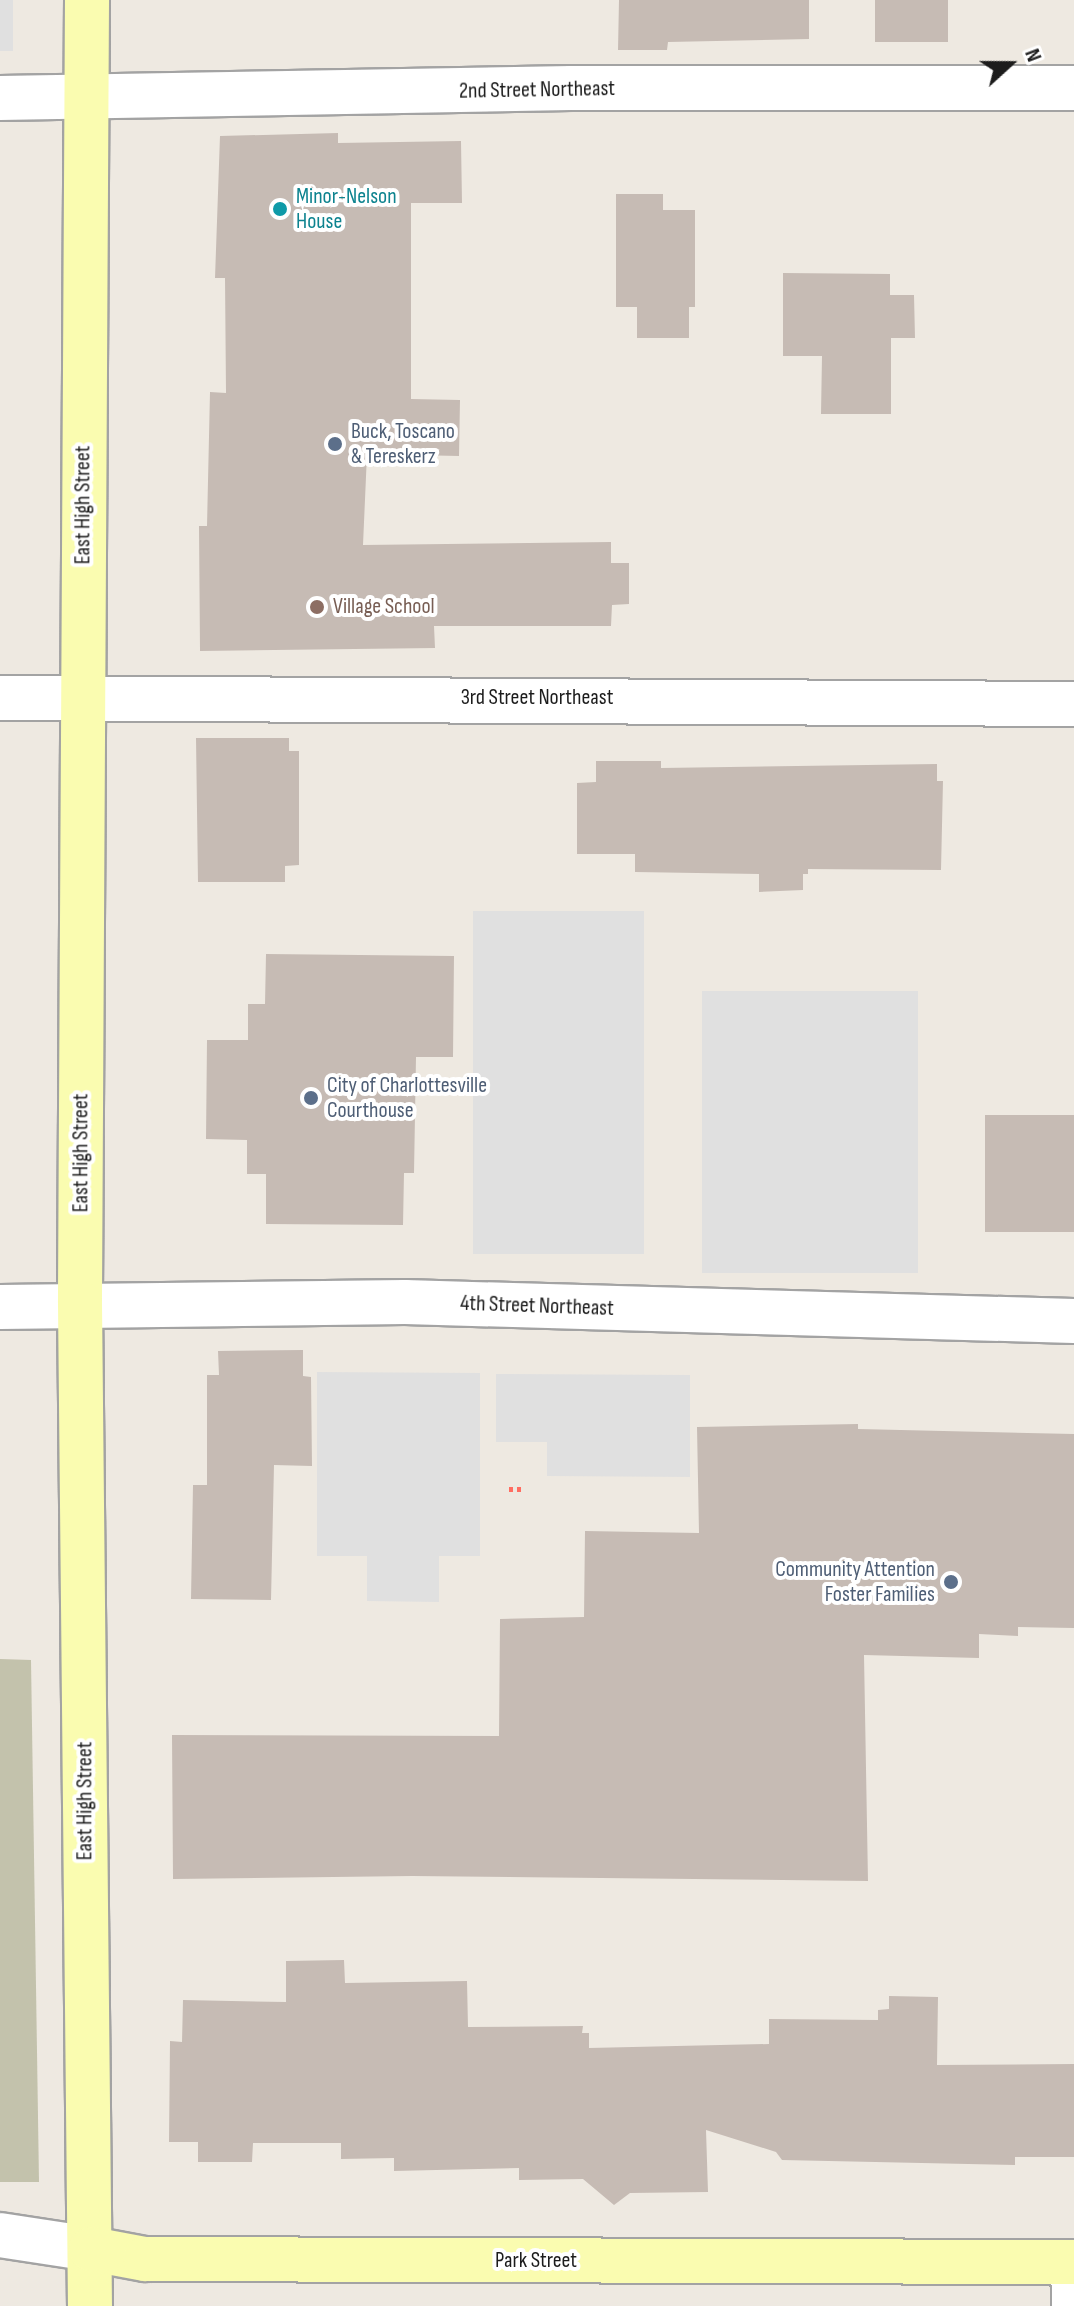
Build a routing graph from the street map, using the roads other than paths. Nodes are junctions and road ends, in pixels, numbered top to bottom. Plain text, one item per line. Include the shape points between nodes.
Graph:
1 (87, 0) edge
2 (1074, 88) edge
3 (0, 98) edge
4 (87, 101) junction
5 (81, 697) junction
6 (0, 698) edge
7 (1074, 704) edge
8 (80, 1303) junction
9 (0, 1307) edge
10 (1074, 1321) edge
11 (0, 2235) edge
12 (91, 2249) junction
13 (1074, 2262) edge
14 (90, 2306) edge
15 (1074, 2306) edge

1 - 4 main road, East High Street
2 - 4 street, 2nd Street Northeast via 571,88
3 - 4 street, 2nd Street Northeast
4 - 5 main road, East High Street
5 - 6 street, 3rd Street Northeast
5 - 7 street, 3rd Street Northeast
5 - 8 main road, East High Street
8 - 9 street, 4th Street Northeast
8 - 10 street, 4th Street Northeast via 405,1302
8 - 12 main road, East High Street
11 - 12 street, Park Street
12 - 13 main road, Park Street via 145,2259
12 - 14 main road, East High Street
13 - 15 street

